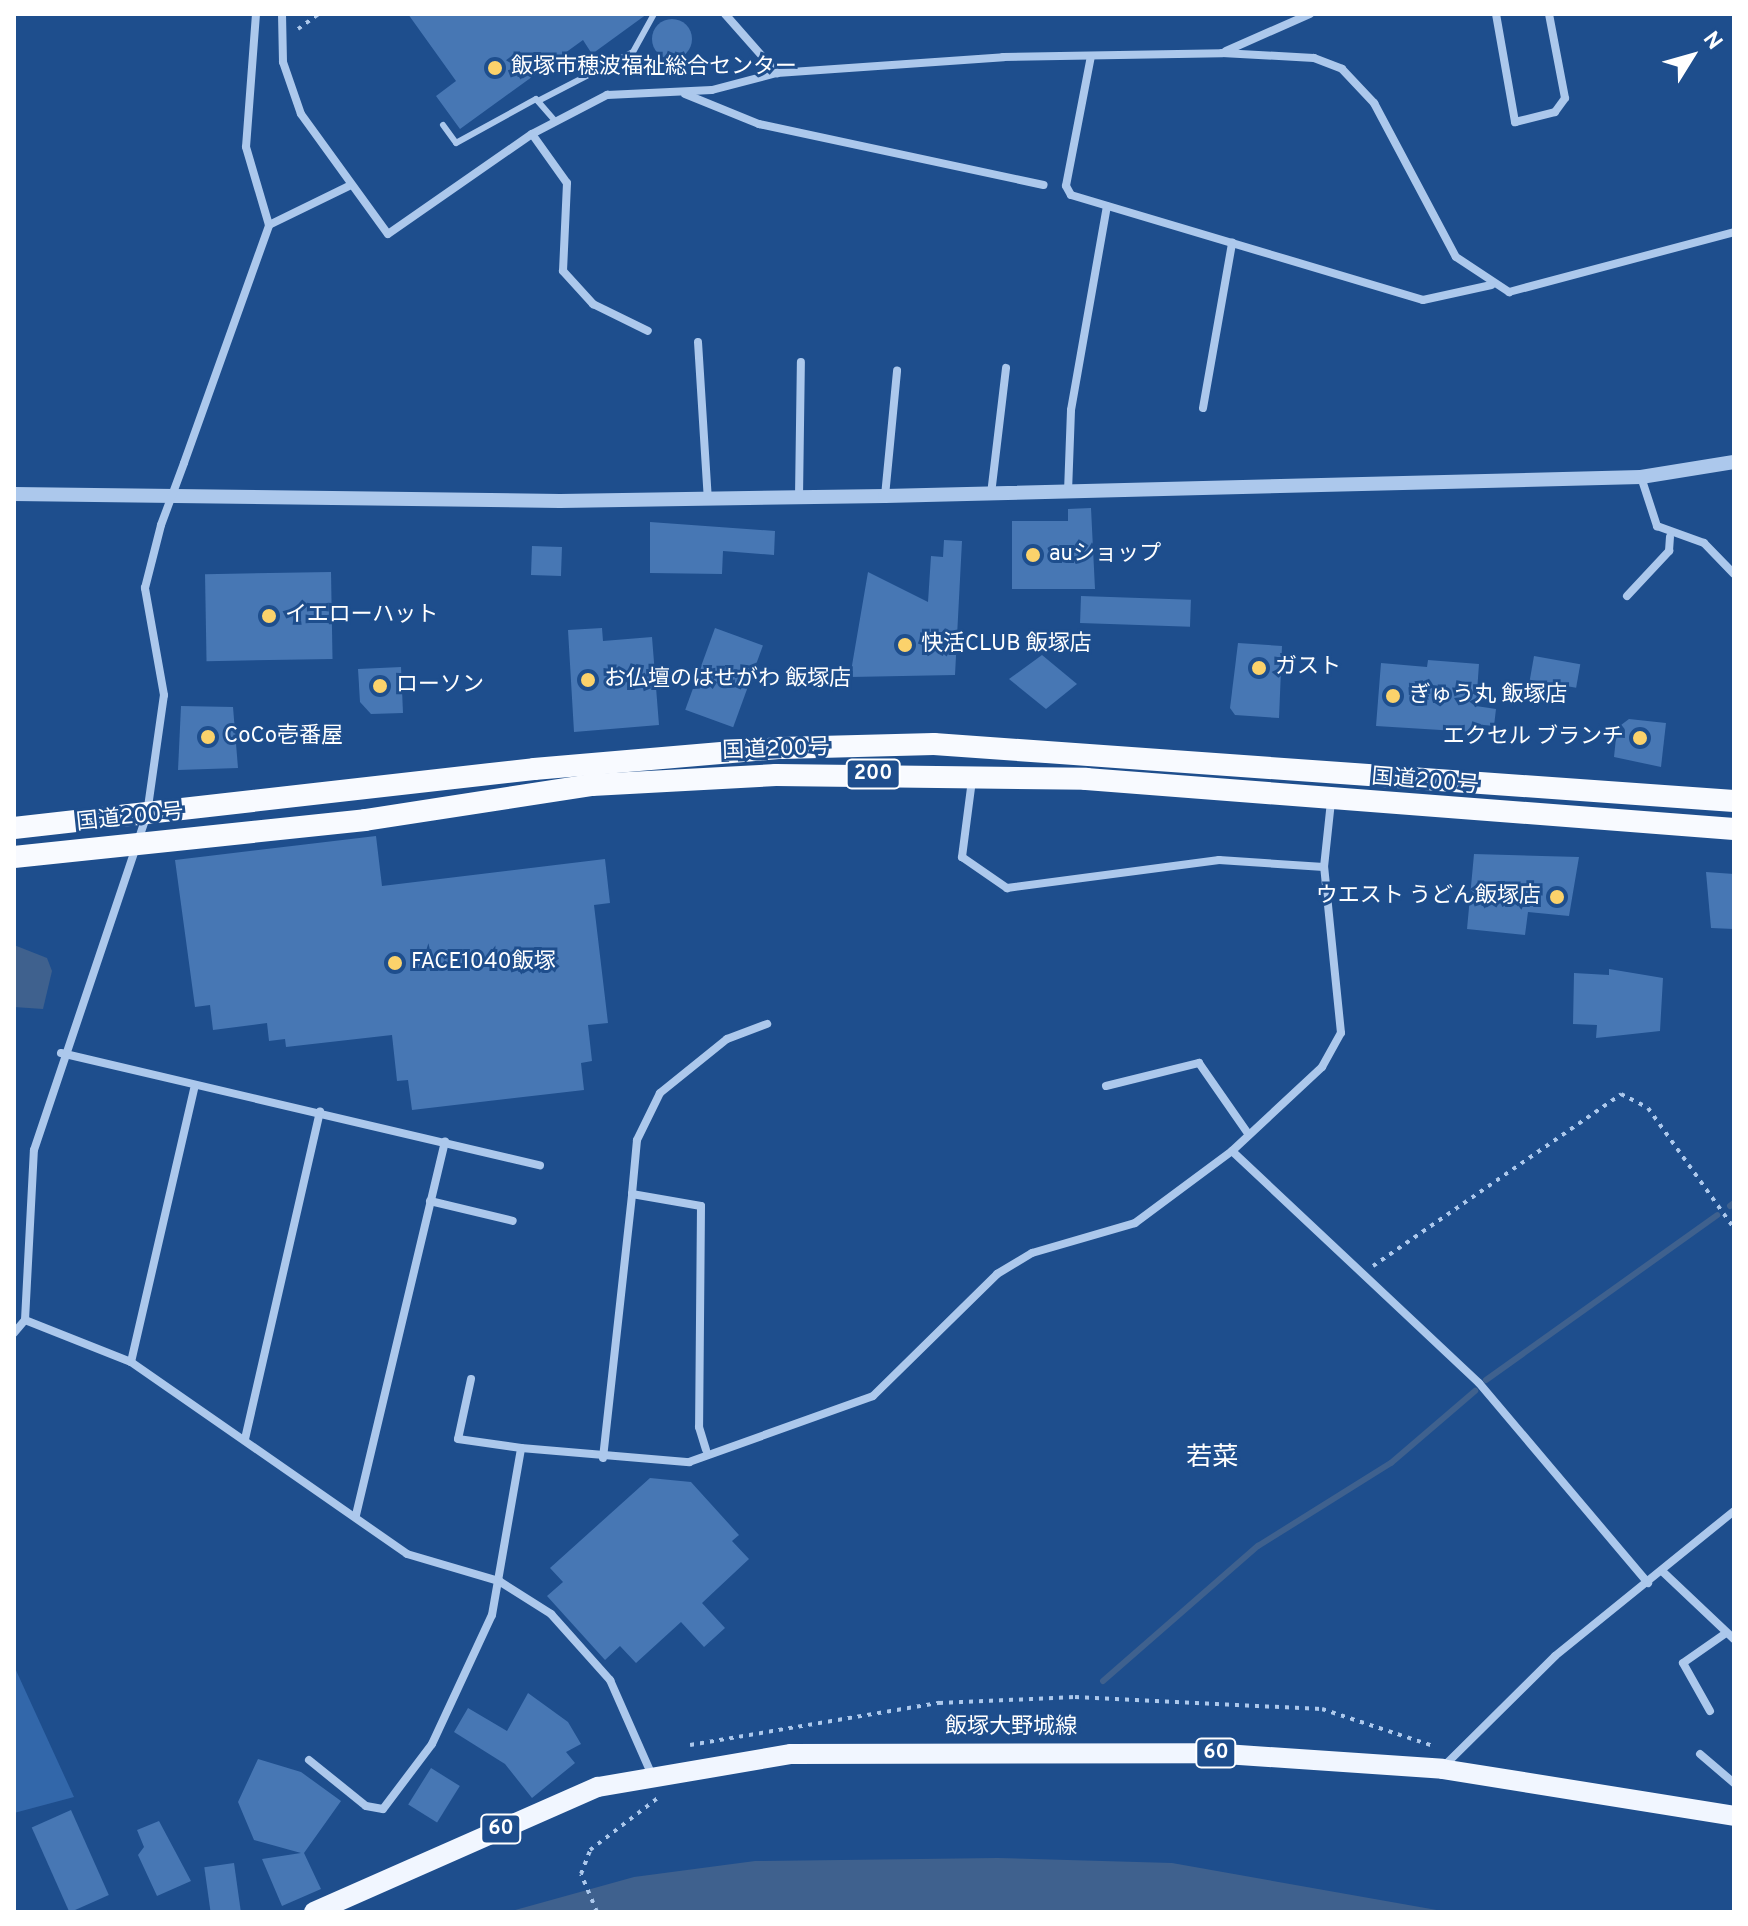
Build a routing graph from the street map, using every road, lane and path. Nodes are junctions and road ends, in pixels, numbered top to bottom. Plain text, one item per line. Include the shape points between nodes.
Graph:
1 (256, 14) edge
2 (282, 14) edge
3 (319, 14) edge
4 (654, 14) edge
5 (725, 14) edge
6 (1310, 14) edge
7 (1496, 14) edge
8 (1549, 14) edge
9 (296, 30) dead end
10 (1222, 53) junction
11 (1091, 56) junction
12 (777, 73) junction
13 (682, 92) junction
14 (538, 101) junction
15 (555, 121) junction
16 (443, 125) dead end
17 (532, 134) junction
18 (351, 185) junction
19 (1044, 185) dead end
20 (1107, 206) junction
21 (269, 225) junction
22 (1734, 232) edge
23 (1232, 243) junction
24 (1491, 285) junction
25 (648, 331) dead end
26 (698, 342) dead end
27 (801, 362) dead end
28 (1006, 368) dead end
29 (897, 371) dead end
30 (1203, 408) dead end
31 (1734, 462) edge
32 (1641, 477) junction
33 (1068, 492) junction
34 (14, 494) edge
35 (991, 494) junction
36 (885, 496) junction
37 (799, 497) junction
38 (708, 499) junction
39 (1670, 537) junction
40 (1734, 574) edge
41 (1627, 596) dead end
42 (972, 775) junction
43 (1332, 800) junction
44 (1734, 801) edge
45 (147, 814) junction
46 (14, 828) edge
47 (1734, 829) edge
48 (140, 842) junction
49 (14, 857) edge
50 (1324, 867) junction
51 (767, 1024) dead end
52 (61, 1053) junction
53 (195, 1085) junction
54 (1106, 1086) dead end
55 (320, 1111) junction
56 (1247, 1132) junction
57 (445, 1141) junction
58 (1232, 1151) junction
59 (540, 1165) dead end
60 (632, 1194) junction
61 (430, 1201) junction
62 (513, 1221) dead end
63 (1734, 1228) edge
64 (1364, 1272) junction
65 (25, 1320) junction
66 (14, 1333) edge
67 (131, 1362) junction
68 (471, 1379) dead end
69 (245, 1439) junction
70 (521, 1448) junction
71 (706, 1450) junction
72 (603, 1458) junction
73 (1734, 1511) edge
74 (356, 1515) junction
75 (1662, 1571) junction
76 (499, 1581) junction
77 (1648, 1583) junction
78 (1726, 1633) junction
79 (1734, 1639) edge
80 (1710, 1711) dead end
81 (690, 1745) dead end
82 (1700, 1754) dead end
83 (309, 1760) dead end
84 (1446, 1762) junction
85 (651, 1773) junction
86 (1734, 1783) edge
87 (662, 1794) dead end
88 (1734, 1816) edge
89 (314, 1912) edge
90 (597, 1912) edge

1 - 21 street via 246,147
2 - 18 street via 288,86
3 - 9 path
4 - 14 lane via 633,52
5 - 12 street
6 - 10 street
7 - 8 street via 1515,122 1555,112 1565,98
10 - 11 street
10 - 24 street via 1314,58 1342,69 1374,103 1456,257
11 - 12 street
11 - 20 street via 1066,186 1071,195
12 - 13 street
13 - 15 street via 607,95
13 - 19 street via 759,124
14 - 15 lane
14 - 16 lane via 528,99 456,143
15 - 17 street
17 - 18 street via 388,234
17 - 25 street via 567,183 563,271 593,304
18 - 21 street
20 - 23 street
20 - 33 street via 1071,410
21 - 45 street, bridge via 161,525 145,588 164,695
22 - 24 street via 1566,282 1509,292
23 - 24 street via 1423,300
23 - 30 street
26 - 38 street
27 - 37 street
28 - 35 street
29 - 36 street
31 - 32 street
32 - 33 street
32 - 39 street via 1648,509
33 - 35 street
34 - 38 street
35 - 36 street
36 - 37 street
37 - 38 street
39 - 40 street via 1704,543
39 - 41 street via 1669,551
42 - 43 highway, 国道200号 / 200
42 - 48 highway, 国道200号 / 200 via 592,785 365,820
42 - 50 street via 962,857 1007,888 1219,860
43 - 47 highway, 国道200号 / 200
43 - 50 street
44 - 45 highway, 国道200号 / 200 via 934,744 781,748 534,769
45 - 46 highway, 国道200号 / 200
45 - 48 street
48 - 49 highway, 国道200号 / 200
48 - 52 street via 99,969
50 - 56 street via 1338,1045
51 - 60 street via 727,1039 660,1093 637,1140
52 - 53 street
52 - 65 street via 34,1150
53 - 55 street
53 - 67 street
54 - 56 street via 1199,1063
55 - 57 street
55 - 69 street
56 - 58 street
57 - 59 street
57 - 61 street
58 - 64 street
58 - 71 street via 1135,1223 1032,1253 997,1274 873,1396
60 - 71 street via 701,1206 699,1427
60 - 72 street
61 - 62 street
61 - 74 street
63 - 64 path via 1648,1108 1621,1094
64 - 77 street via 1479,1383
65 - 66 street
65 - 67 street
67 - 69 street
68 - 70 street via 458,1439
69 - 74 street
70 - 72 street
70 - 76 street
71 - 72 street via 689,1462
73 - 75 street
74 - 76 street via 407,1554
75 - 77 street
75 - 78 street
76 - 83 street via 473,1666 390,1806 366,1806
76 - 85 street via 551,1614 597,1661
77 - 84 street
78 - 79 street
78 - 80 street via 1683,1663
81 - 84 path via 939,1703 1121,1698 1322,1709
82 - 86 street
84 - 85 main road, 飯塚大野城線 / 60 via 1210,1753 791,1754
84 - 88 main road, 飯塚大野城線 / 60
85 - 89 main road, 飯塚大野城線 / 60 via 559,1802
87 - 90 path via 590,1850 581,1874

